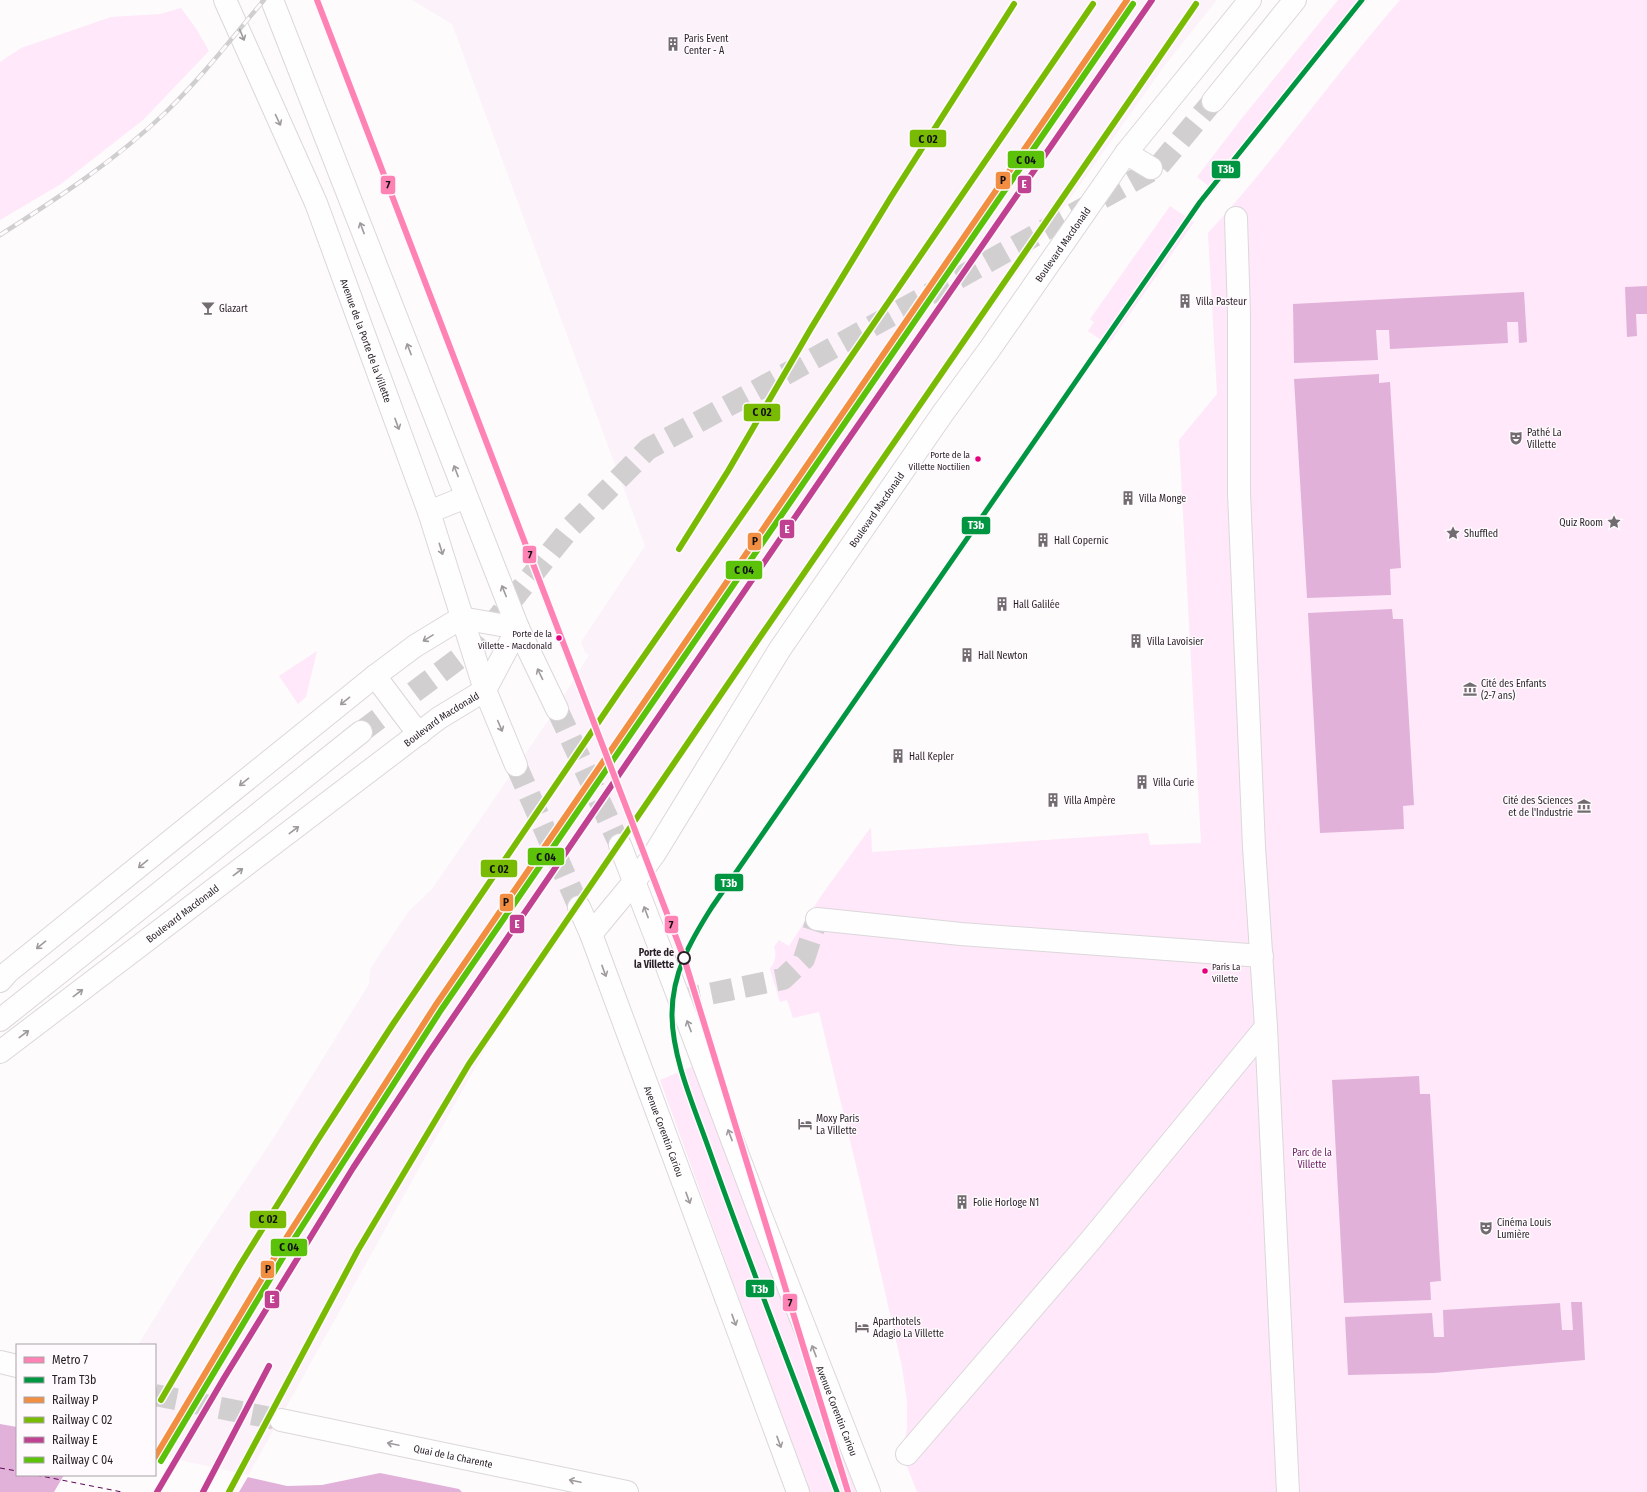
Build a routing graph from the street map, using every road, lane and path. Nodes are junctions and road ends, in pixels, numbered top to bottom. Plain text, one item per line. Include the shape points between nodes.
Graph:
1 (225, 0) edge
2 (272, 0) edge
3 (1250, 0) edge
4 (1295, 0) edge
5 (1213, 101) tunnel mouth
6 (1126, 153) junction
7 (1151, 168) dead end
8 (1236, 218) dead end
9 (466, 497) junction
10 (429, 512) junction
11 (462, 618) junction
12 (518, 628) junction
13 (375, 676) junction
14 (485, 690) junction
15 (557, 709) tunnel mouth
16 (362, 732) tunnel mouth
17 (420, 733) junction
18 (516, 765) tunnel mouth
19 (620, 845) tunnel mouth
20 (634, 882) junction
21 (579, 907) tunnel mouth
22 (817, 919) dead end
23 (591, 934) junction
24 (1262, 956) junction
25 (0, 981) edge
26 (0, 1020) edge
27 (1260, 1023) junction
28 (0, 1052) edge
29 (0, 1362) edge
30 (16, 1366) edge
31 (280, 1420) tunnel mouth
32 (907, 1454) dead end
33 (627, 1492) edge
34 (798, 1492) edge
35 (869, 1492) edge
36 (1288, 1492) edge

1 -> 10 main road, Avenue de la Porte de la Villette via 316,203
9 -> 2 main road
3 - 6 main road, Boulevard Macdonald
4 - 5 main road
6 - 7 main road
6 - 20 main road, Boulevard Macdonald via 780,649 673,825
8 - 24 main road via 1239,493 1254,847 1249,903
9 - 10 main road
12 -> 9 main road
10 -> 11 main road, Avenue de la Porte de la Villette
11 - 12 main road
11 -> 13 main road via 415,646
11 - 14 main road, Avenue de la Porte de la Villette
12 - 14 main road, Boulevard Macdonald
15 -> 12 main road
13 - 17 main road
13 -> 25 main road
14 - 17 main road, Boulevard Macdonald via 446,713
14 -> 18 main road
16 - 26 main road
28 -> 17 main road, Boulevard Macdonald
19 - 20 main road
20 - 23 main road, Boulevard Macdonald
35 -> 20 main road, Avenue Corentin Cariou
21 - 23 main road, Avenue Corentin Cariou
22 - 24 main road via 961,934
23 -> 34 main road, Avenue Corentin Cariou
24 - 27 main road
27 - 32 main road via 1090,1241
27 - 36 main road
29 - 30 main road
33 -> 31 main road, Quai de la Charente

